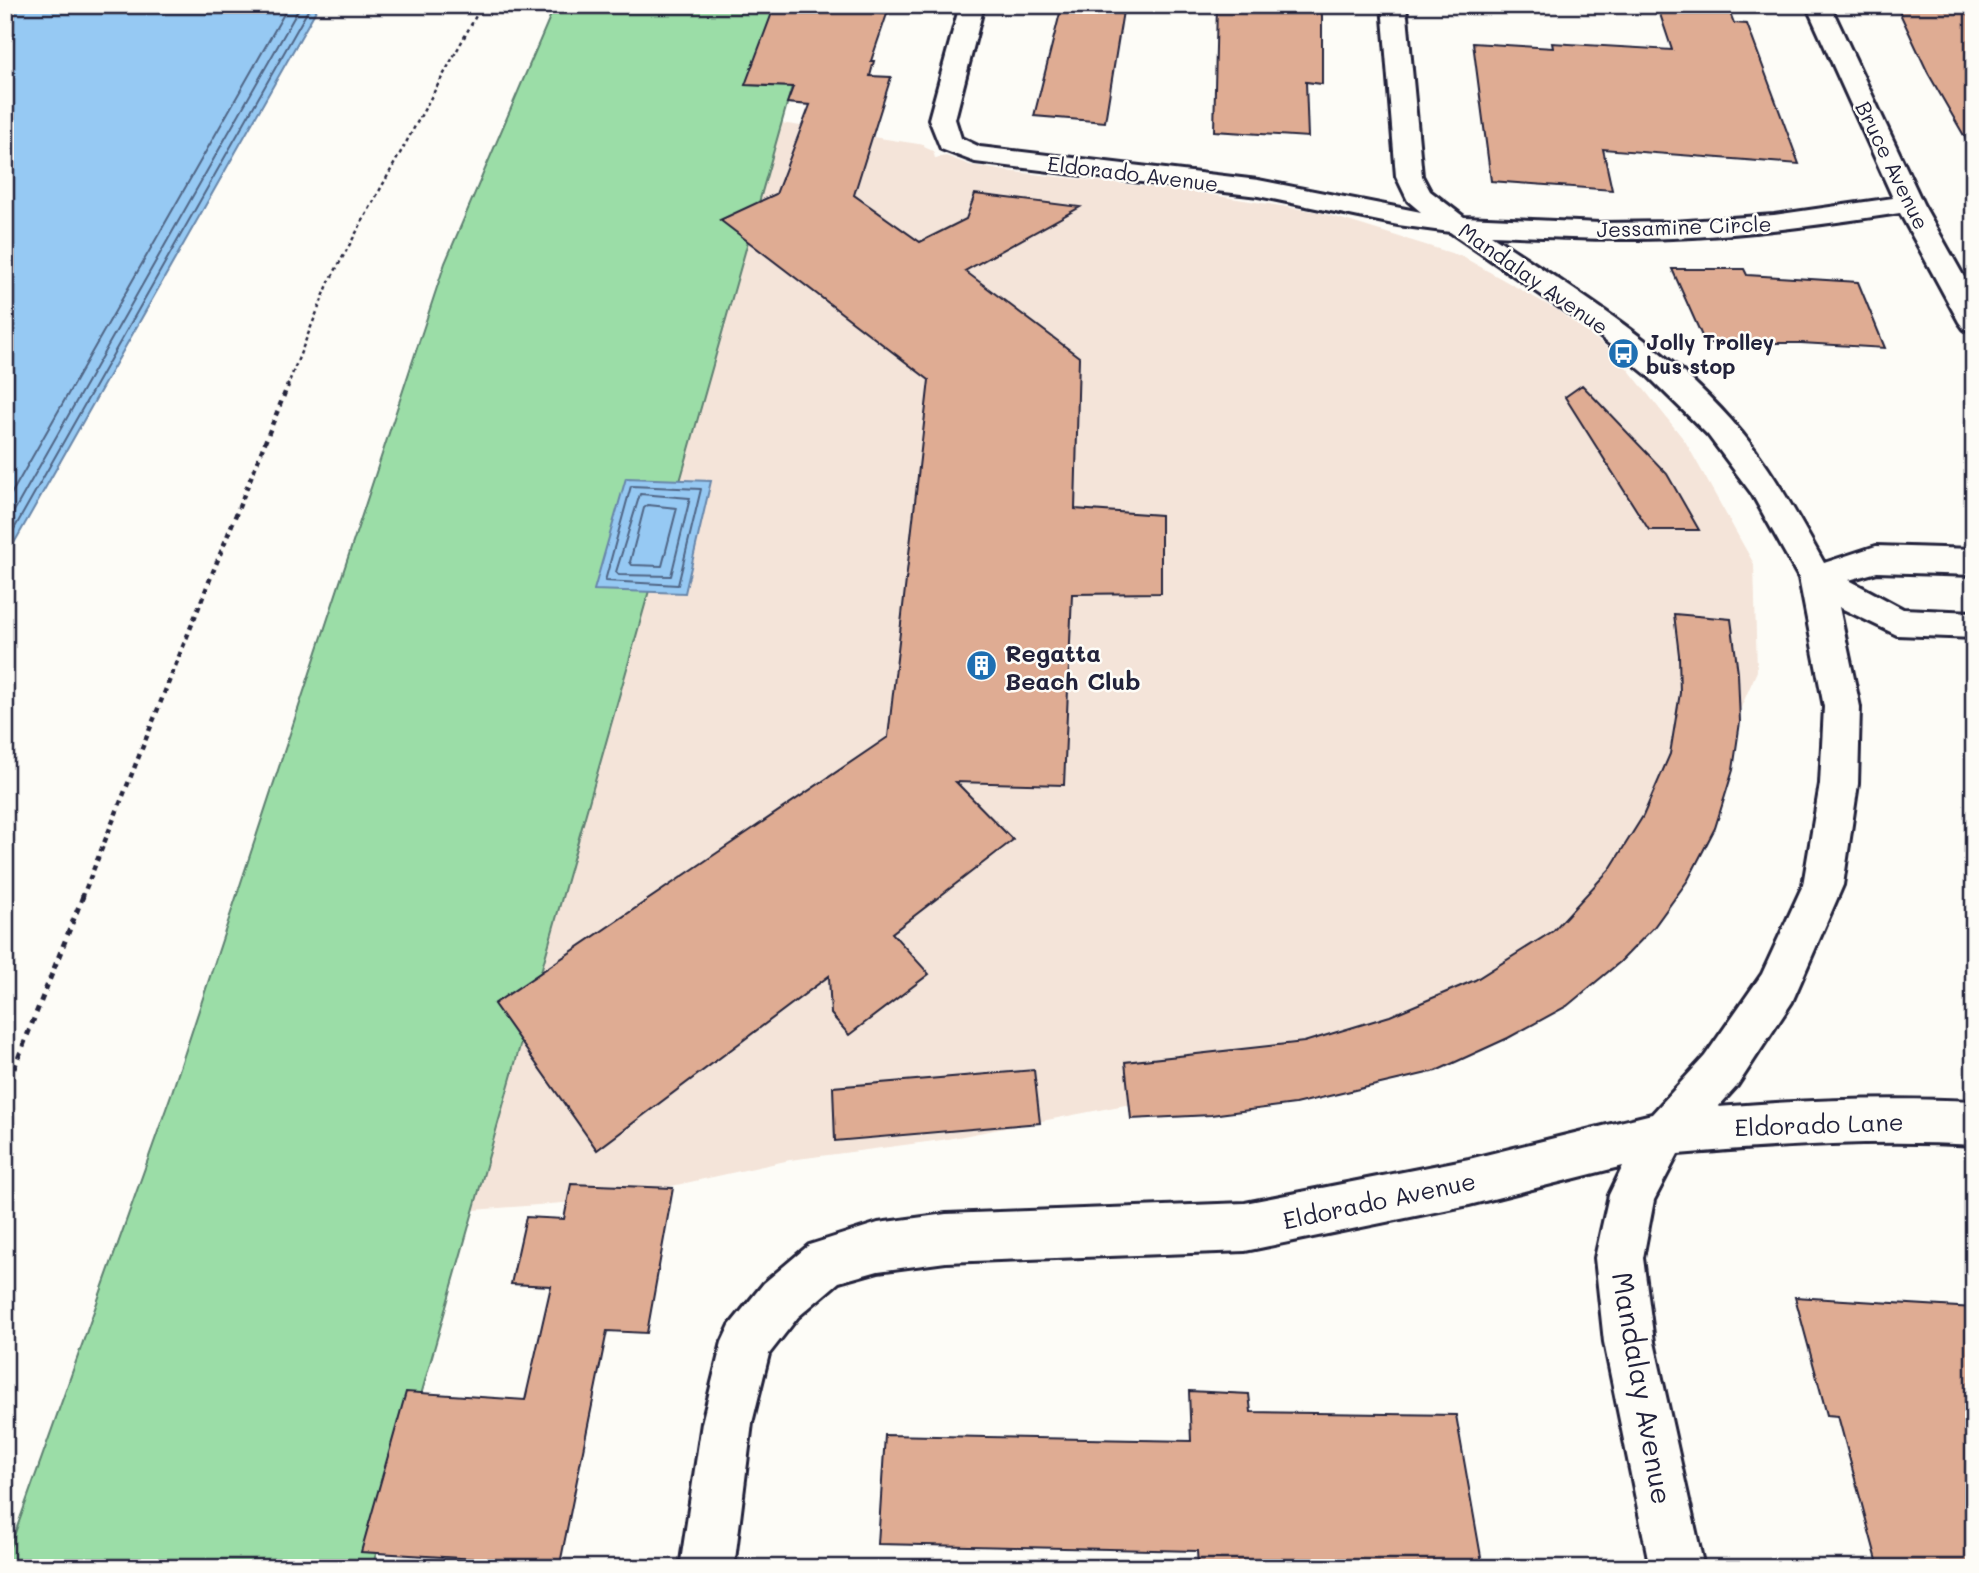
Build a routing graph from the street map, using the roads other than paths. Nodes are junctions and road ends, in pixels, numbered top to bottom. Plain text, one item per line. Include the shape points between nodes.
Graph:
1 (972, 5) edge
2 (1394, 5) edge
3 (1818, 5) edge
4 (1909, 204) junction
5 (1458, 225) junction
6 (1974, 322) edge
7 (1974, 562) edge
8 (1816, 578) junction
9 (1974, 625) edge
10 (1974, 1123) edge
11 (1665, 1133) junction
12 (707, 1568) edge
13 (1677, 1568) edge

1 - 5 street, Eldorado Avenue via 942,119 950,143 1011,159 1258,188
2 - 5 street, Mandalay Avenue via 1409,176 1418,195
3 - 4 street, Bruce Avenue
4 - 5 street, Jessamine Circle via 1774,223 1672,230
4 - 6 street, Bruce Avenue
5 - 8 street, Mandalay Avenue via 1597,319 1711,419 1765,486
7 - 8 street via 1876,559
8 - 9 street via 1897,622
8 - 11 street via 1842,707 1839,784 1823,885 1777,988 1721,1072
10 - 11 street, Eldorado Lane via 1805,1122
11 - 12 street, Eldorado Avenue via 1469,1182 1245,1227 946,1238 878,1247 826,1262 782,1300 747,1342 727,1423
11 - 13 street, Mandalay Avenue via 1632,1195 1619,1258 1629,1342

